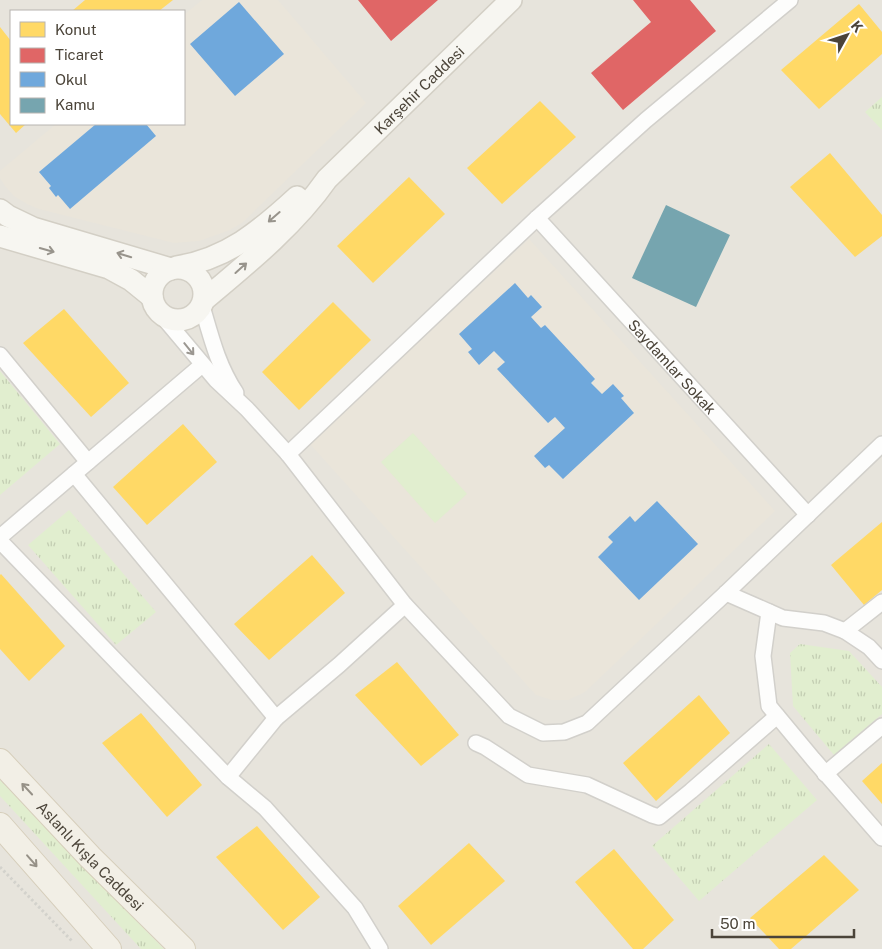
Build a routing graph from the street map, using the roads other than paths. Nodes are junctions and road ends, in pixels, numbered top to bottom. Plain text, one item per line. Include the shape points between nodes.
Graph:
1 (511, 0) edge
2 (790, 0) edge
3 (327, 179) junction
4 (0, 210) edge
5 (537, 218) junction
6 (0, 236) edge
7 (174, 268) junction
8 (203, 303) junction
9 (155, 304) junction
10 (0, 355) edge
11 (202, 365) junction
12 (247, 409) junction
13 (882, 444) edge
14 (288, 454) junction
15 (88, 462) junction
16 (74, 474) junction
17 (808, 515) junction
18 (0, 537) edge
19 (0, 541) edge
20 (726, 594) junction
21 (882, 602) edge
22 (405, 605) junction
23 (769, 612) junction
24 (845, 631) junction
25 (882, 661) edge
26 (777, 716) junction
27 (276, 718) junction
28 (882, 726) edge
29 (476, 743) dead end
30 (0, 761) edge
31 (825, 774) junction
32 (228, 777) junction
33 (0, 824) edge
34 (882, 838) edge
35 (109, 949) edge
36 (183, 949) edge
37 (380, 949) edge

1 - 3 street, Karşehir Caddesi
2 - 5 street via 646,120
3 -> 7 street, Karşehir Caddesi via 310,186 241,243 213,258
8 -> 3 street, Karşehir Caddesi via 290,223
7 -> 4 street, Karşehir Caddesi via 33,228
5 - 14 street
5 - 17 street, Saydamlar Sokak
6 -> 9 street via 109,268 131,280
7 - 8 street via 185,268 198,277 205,292
7 - 9 street via 161,273 156,280 153,287
8 - 9 street, Karşehir Caddesi via 193,316 181,320 163,315
8 - 12 street via 221,366
9 -> 11 street
10 - 15 street
11 - 12 street
11 - 15 street
12 - 14 street
13 - 17 street
14 - 22 street
15 - 16 street
16 - 18 street
16 - 27 street
17 - 20 street
19 - 32 street
20 - 22 street via 587,723 564,732 543,733 509,716
20 - 23 street
21 - 24 street
22 - 27 street
23 - 24 street via 783,618 824,622
23 - 26 street via 763,656 769,706
24 - 25 street via 869,647
26 - 29 street via 660,817 587,785 528,775
26 - 31 street
27 - 32 street
28 - 31 street
36 -> 30 main road, Aslanlı Kışla Caddesi
31 - 34 street
32 - 37 street via 265,808 355,908
33 -> 35 main road

